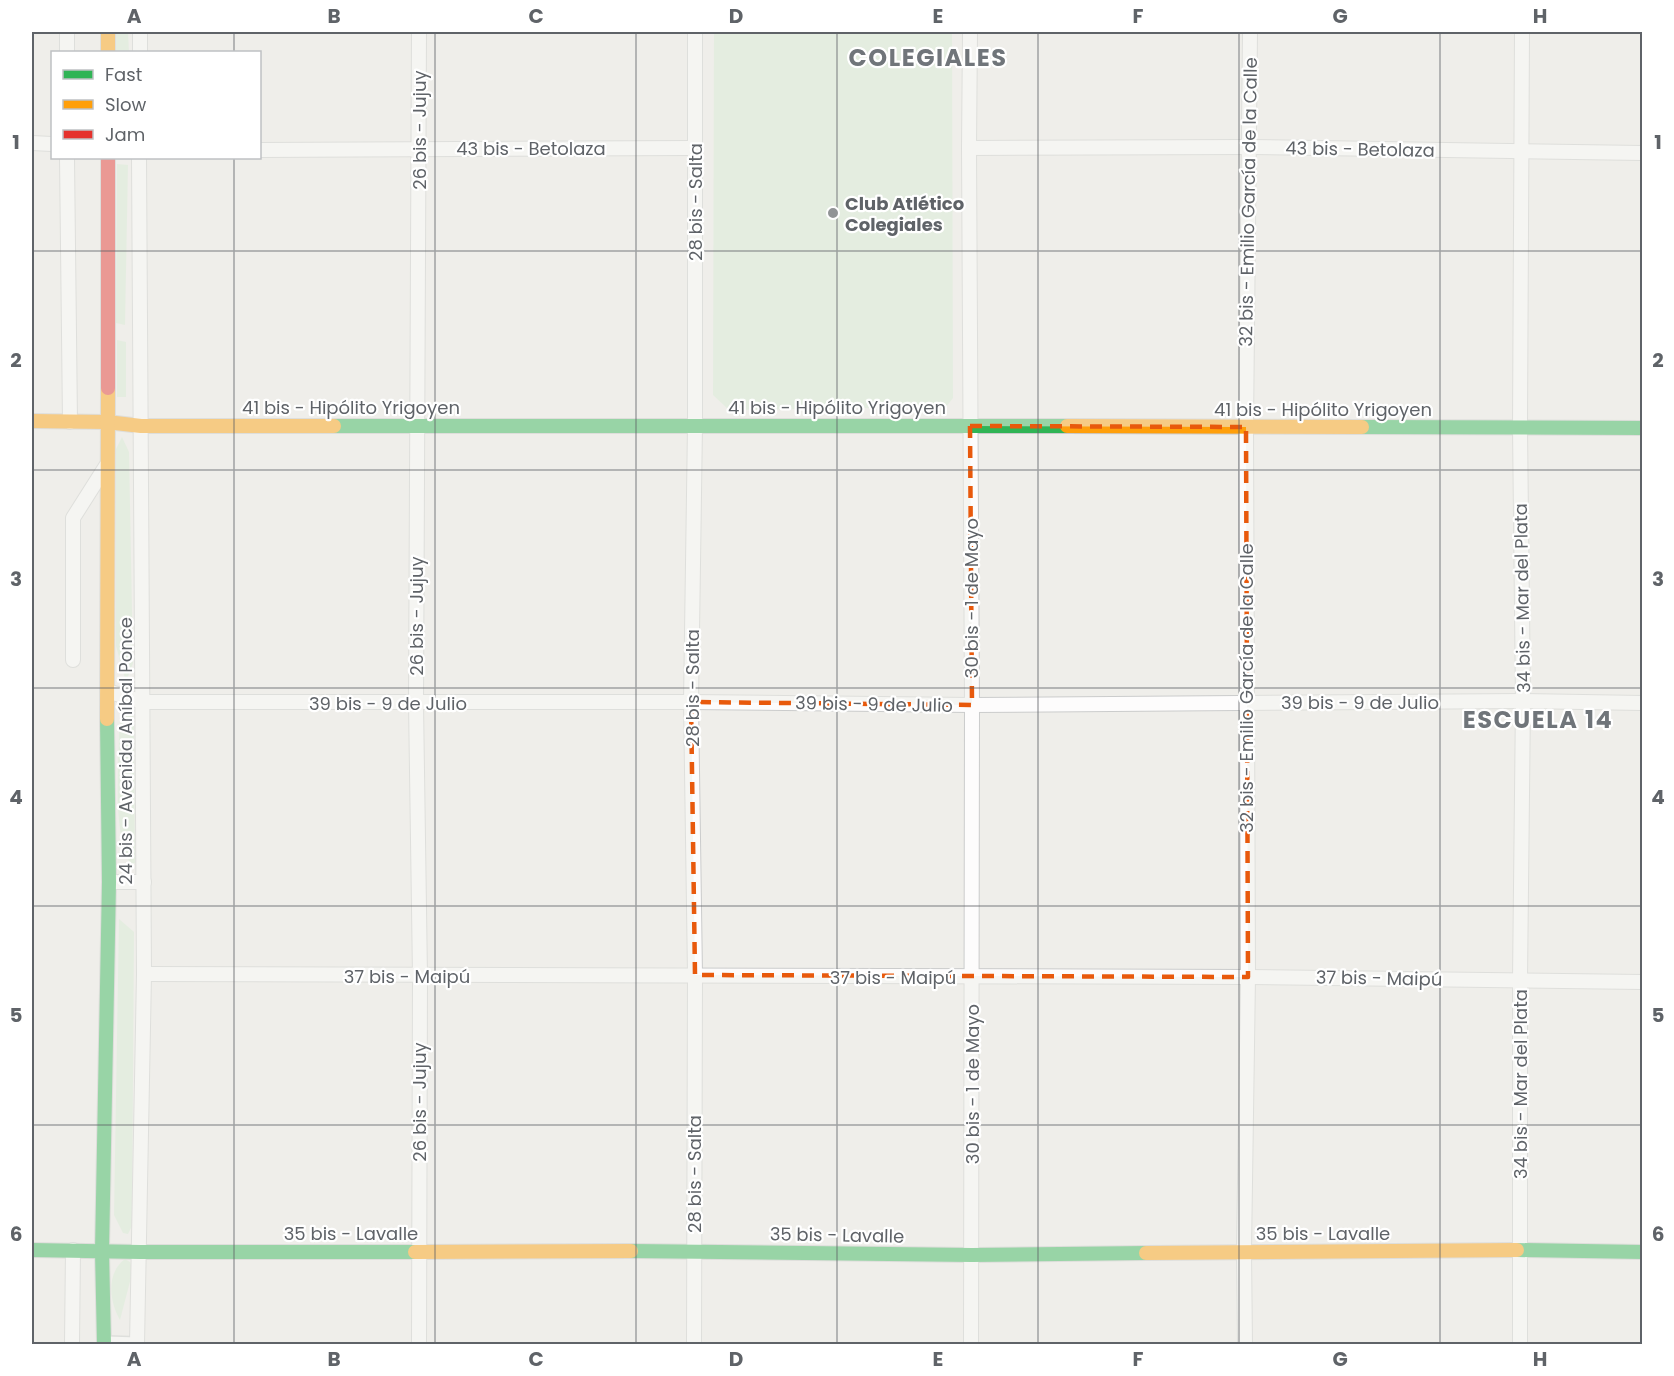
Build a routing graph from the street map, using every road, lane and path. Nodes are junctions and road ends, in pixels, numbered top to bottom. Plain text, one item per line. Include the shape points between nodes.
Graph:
1 (67, 32) edge
2 (108, 32) edge
3 (140, 32) edge
4 (419, 32) edge
5 (695, 32) edge
6 (970, 32) edge
7 (1250, 32) edge
8 (1522, 32) edge
9 (67, 51) edge
10 (108, 51) edge
11 (140, 51) edge
12 (32, 143) edge
13 (51, 144) edge
14 (1249, 147) junction
15 (419, 148) junction
16 (695, 148) junction
17 (969, 148) junction
18 (261, 150) edge
19 (1522, 152) junction
20 (1642, 153) edge
21 (67, 159) edge
22 (108, 159) edge
23 (139, 159) edge
24 (32, 421) edge
25 (70, 422) junction
26 (107, 422) junction
27 (417, 424) junction
28 (695, 425) junction
29 (141, 426) junction
30 (970, 426) junction
31 (1246, 427) junction
32 (1520, 427) junction
33 (1642, 428) edge
34 (107, 464) junction
35 (73, 660) dead end
36 (107, 691) junction
37 (1523, 701) junction
38 (143, 702) junction
39 (691, 702) junction
40 (416, 703) junction
41 (1245, 703) junction
42 (1642, 703) edge
43 (972, 705) junction
44 (109, 882) junction
45 (144, 882) junction
46 (144, 974) junction
47 (695, 975) junction
48 (420, 976) junction
49 (972, 977) junction
50 (1248, 977) junction
51 (1520, 980) junction
52 (1642, 982) edge
53 (32, 1250) edge
54 (73, 1250) junction
55 (1520, 1250) junction
56 (102, 1251) junction
57 (418, 1251) junction
58 (694, 1251) junction
59 (1244, 1251) junction
60 (140, 1252) junction
61 (1642, 1252) edge
62 (972, 1255) junction
63 (104, 1342) edge
64 (137, 1342) edge
65 (72, 1344) edge
66 (419, 1344) edge
67 (694, 1344) edge
68 (971, 1344) edge
69 (1245, 1344) edge
70 (1520, 1344) edge

1 - 9 street
2 - 10 street
3 - 11 street
4 - 15 street, 26 bis - Jujuy
5 - 16 street, 28 bis - Salta
6 - 17 street, 30 bis - 1 de Mayo
7 - 14 street, 32 bis - Emilio García de la Calle
8 - 19 street, 34 bis - Mar del Plata
12 - 13 street
14 - 17 street, 43 bis - Betolaza
14 - 19 street, 43 bis - Betolaza
14 - 31 street, 32 bis - Emilio García de la Calle
15 - 16 street, 43 bis - Betolaza
15 - 18 street, 43 bis - Betolaza
15 - 27 street, 26 bis - Jujuy
16 - 28 street, 28 bis - Salta
17 - 30 street, 30 bis - 1 de Mayo
19 - 20 street, 43 bis - Betolaza
19 - 32 street, 34 bis - Mar del Plata
21 - 25 street
22 - 26 street, 24 bis - Avenida Aníbal Ponce
23 - 29 street, 24 bis - Avenida Aníbal Ponce
24 - 25 street, 41 bis - Hipólito Yrigoyen
25 - 26 street, 41 bis - Hipólito Yrigoyen
26 - 29 street, 41 bis - Hipólito Yrigoyen
26 - 34 street, 24 bis - Avenida Aníbal Ponce
27 - 28 street, 41 bis - Hipólito Yrigoyen
27 - 29 street, 41 bis - Hipólito Yrigoyen
27 - 40 street, 26 bis - Jujuy
28 - 30 street, 41 bis - Hipólito Yrigoyen
28 - 39 street, 28 bis - Salta
29 - 38 street, 24 bis - Avenida Aníbal Ponce
30 - 31 street, 41 bis - Hipólito Yrigoyen
30 - 43 street, 30 bis - 1 de Mayo
31 - 32 street, 41 bis - Hipólito Yrigoyen
31 - 41 street, 32 bis - Emilio García de la Calle
32 - 33 street, 41 bis - Hipólito Yrigoyen
32 - 37 street, 34 bis - Mar del Plata
34 - 35 street via 73,519
34 - 36 street, 24 bis - Avenida Aníbal Ponce
36 - 38 street, 39 bis - 9 de Julio
36 - 44 street, 24 bis - Avenida Aníbal Ponce
37 - 41 street, 39 bis - 9 de Julio
37 - 42 street, 39 bis - 9 de Julio
37 - 51 street, 34 bis - Mar del Plata
38 - 40 street, 39 bis - 9 de Julio
38 - 45 street, 24 bis - Avenida Aníbal Ponce
39 - 40 street, 39 bis - 9 de Julio
39 - 43 street, 39 bis - 9 de Julio
39 - 47 street, 28 bis - Salta
40 - 48 street, 26 bis - Jujuy
41 - 43 street, 39 bis - 9 de Julio
41 - 50 street, 32 bis - Emilio García de la Calle
43 - 49 street, 30 bis - 1 de Mayo
44 - 45 street
44 - 56 street, 24 bis - Avenida Aníbal Ponce
45 - 46 street, 24 bis - Avenida Aníbal Ponce
46 - 48 street, 37 bis - Maipú
46 - 60 street, 24 bis - Avenida Aníbal Ponce
47 - 48 street, 37 bis - Maipú
47 - 49 street, 37 bis - Maipú
47 - 58 street, 28 bis - Salta
48 - 57 street, 26 bis - Jujuy
49 - 50 street, 37 bis - Maipú
49 - 62 street, 30 bis - 1 de Mayo
50 - 51 street, 37 bis - Maipú
50 - 59 street, 32 bis - Emilio García de la Calle
51 - 52 street, 37 bis - Maipú
51 - 55 street, 34 bis - Mar del Plata
53 - 54 street, 35 bis - Lavalle
54 - 56 street, 35 bis - Lavalle
54 - 65 street
55 - 59 street, 35 bis - Lavalle
55 - 61 street, 35 bis - Lavalle
55 - 70 street, 34 bis - Mar del Plata
56 - 60 street, 35 bis - Lavalle
56 - 63 street, 24 bis - Avenida Aníbal Ponce
57 - 58 street, 35 bis - Lavalle
57 - 60 street, 35 bis - Lavalle
57 - 66 street, 26 bis - Jujuy
58 - 62 street, 35 bis - Lavalle
58 - 67 street, 28 bis - Salta
59 - 62 street, 35 bis - Lavalle
59 - 69 street, 32 bis - Emilio García de la Calle
60 - 64 street, 24 bis - Avenida Aníbal Ponce
62 - 68 street, 30 bis - 1 de Mayo
63 - 64 lane

